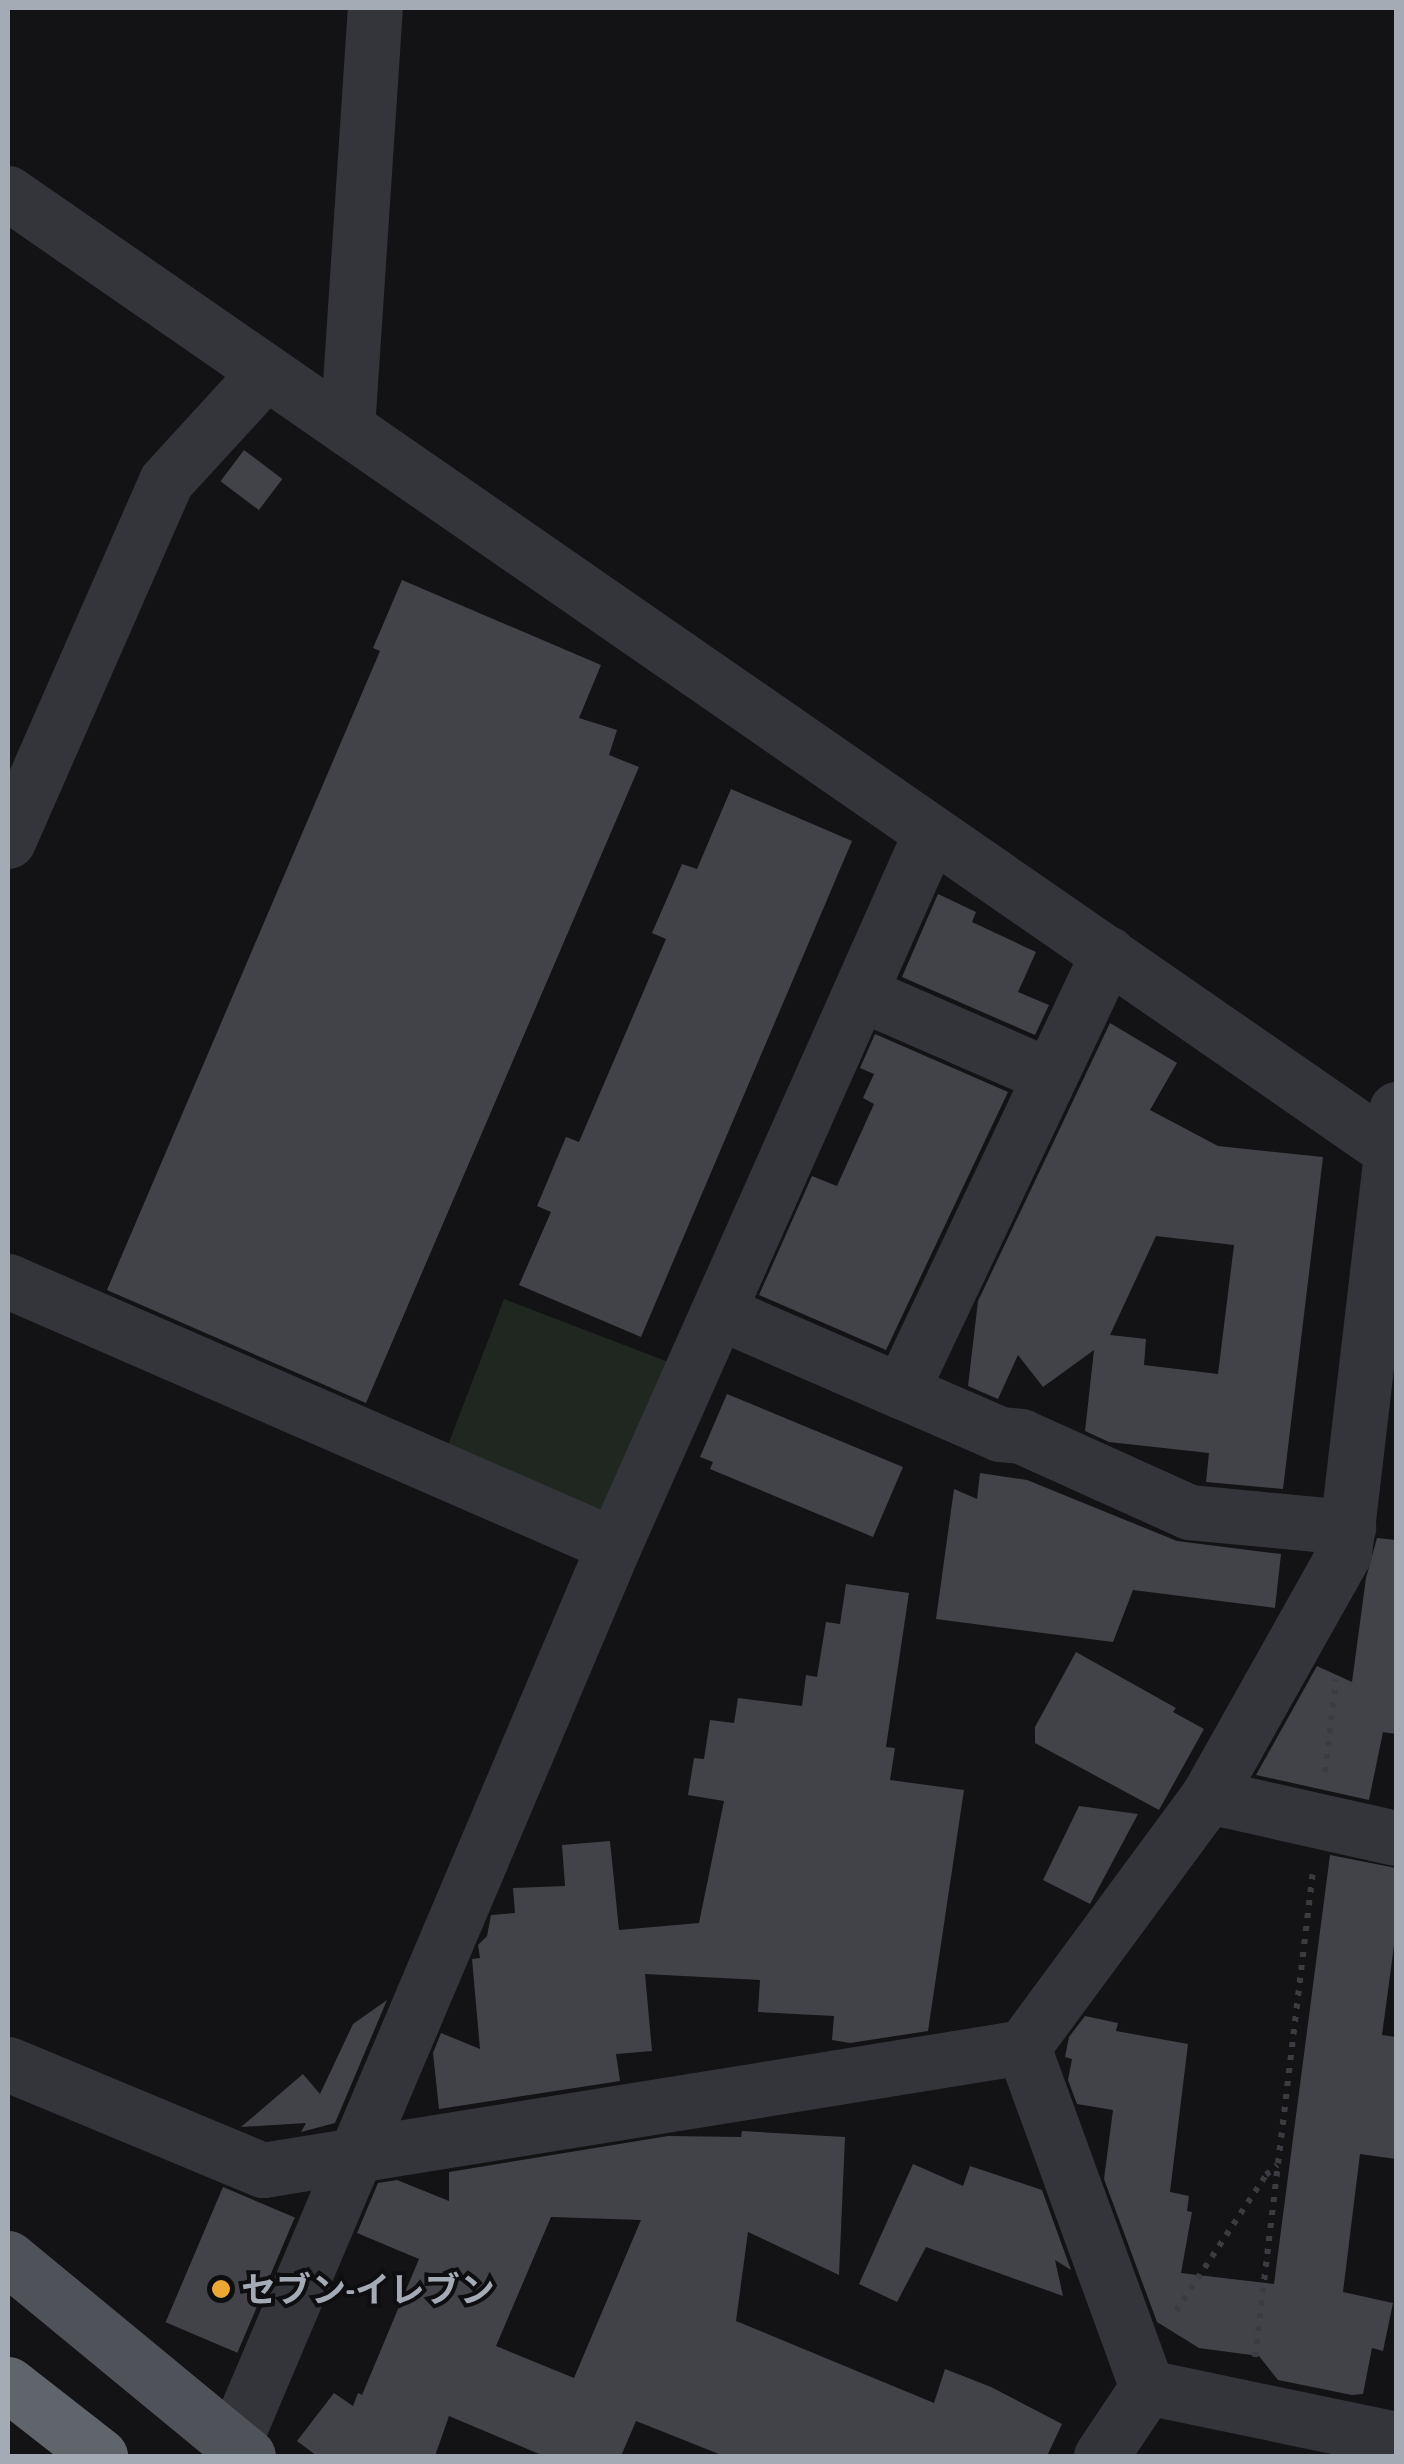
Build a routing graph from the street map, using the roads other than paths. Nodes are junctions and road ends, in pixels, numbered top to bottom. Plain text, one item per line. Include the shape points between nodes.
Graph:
1 (375, 8) edge
2 (8, 193) edge
3 (266, 372) junction
4 (347, 428) junction
5 (931, 832) junction
6 (8, 840) edge
7 (1108, 954) junction
8 (860, 993) junction
9 (1050, 1076) junction
10 (1395, 1138) edge
11 (8, 1281) edge
12 (720, 1312) junction
13 (902, 1391) junction
14 (1348, 1528) junction
15 (614, 1545) junction
16 (1208, 1796) junction
17 (1396, 1838) edge
18 (1022, 2047) junction
19 (8, 2064) edge
20 (356, 2153) junction
21 (8, 2258) edge
22 (1143, 2376) junction
23 (8, 2384) edge
24 (1396, 2436) edge
25 (1302, 2439) edge
26 (241, 2450) edge
27 (100, 2456) edge
28 (1101, 2456) edge

1 - 4 street
2 - 3 street
3 - 4 street
3 - 6 street via 166,482
4 - 5 street
5 - 7 street
5 - 8 street
7 - 9 street
7 - 10 street
8 - 9 street
8 - 12 street
9 - 13 street
10 - 14 street
11 - 15 street
12 - 13 street
12 - 15 street
13 - 14 street via 1190,1512
14 - 16 street via 1344,1554
15 - 20 street
16 - 17 street
16 - 18 street
18 - 20 street
18 - 22 street
19 - 20 street via 263,2170
20 - 26 street
21 - 26 main road
22 - 25 street via 1249,2408
22 - 28 street
23 - 27 highway
24 - 25 street

